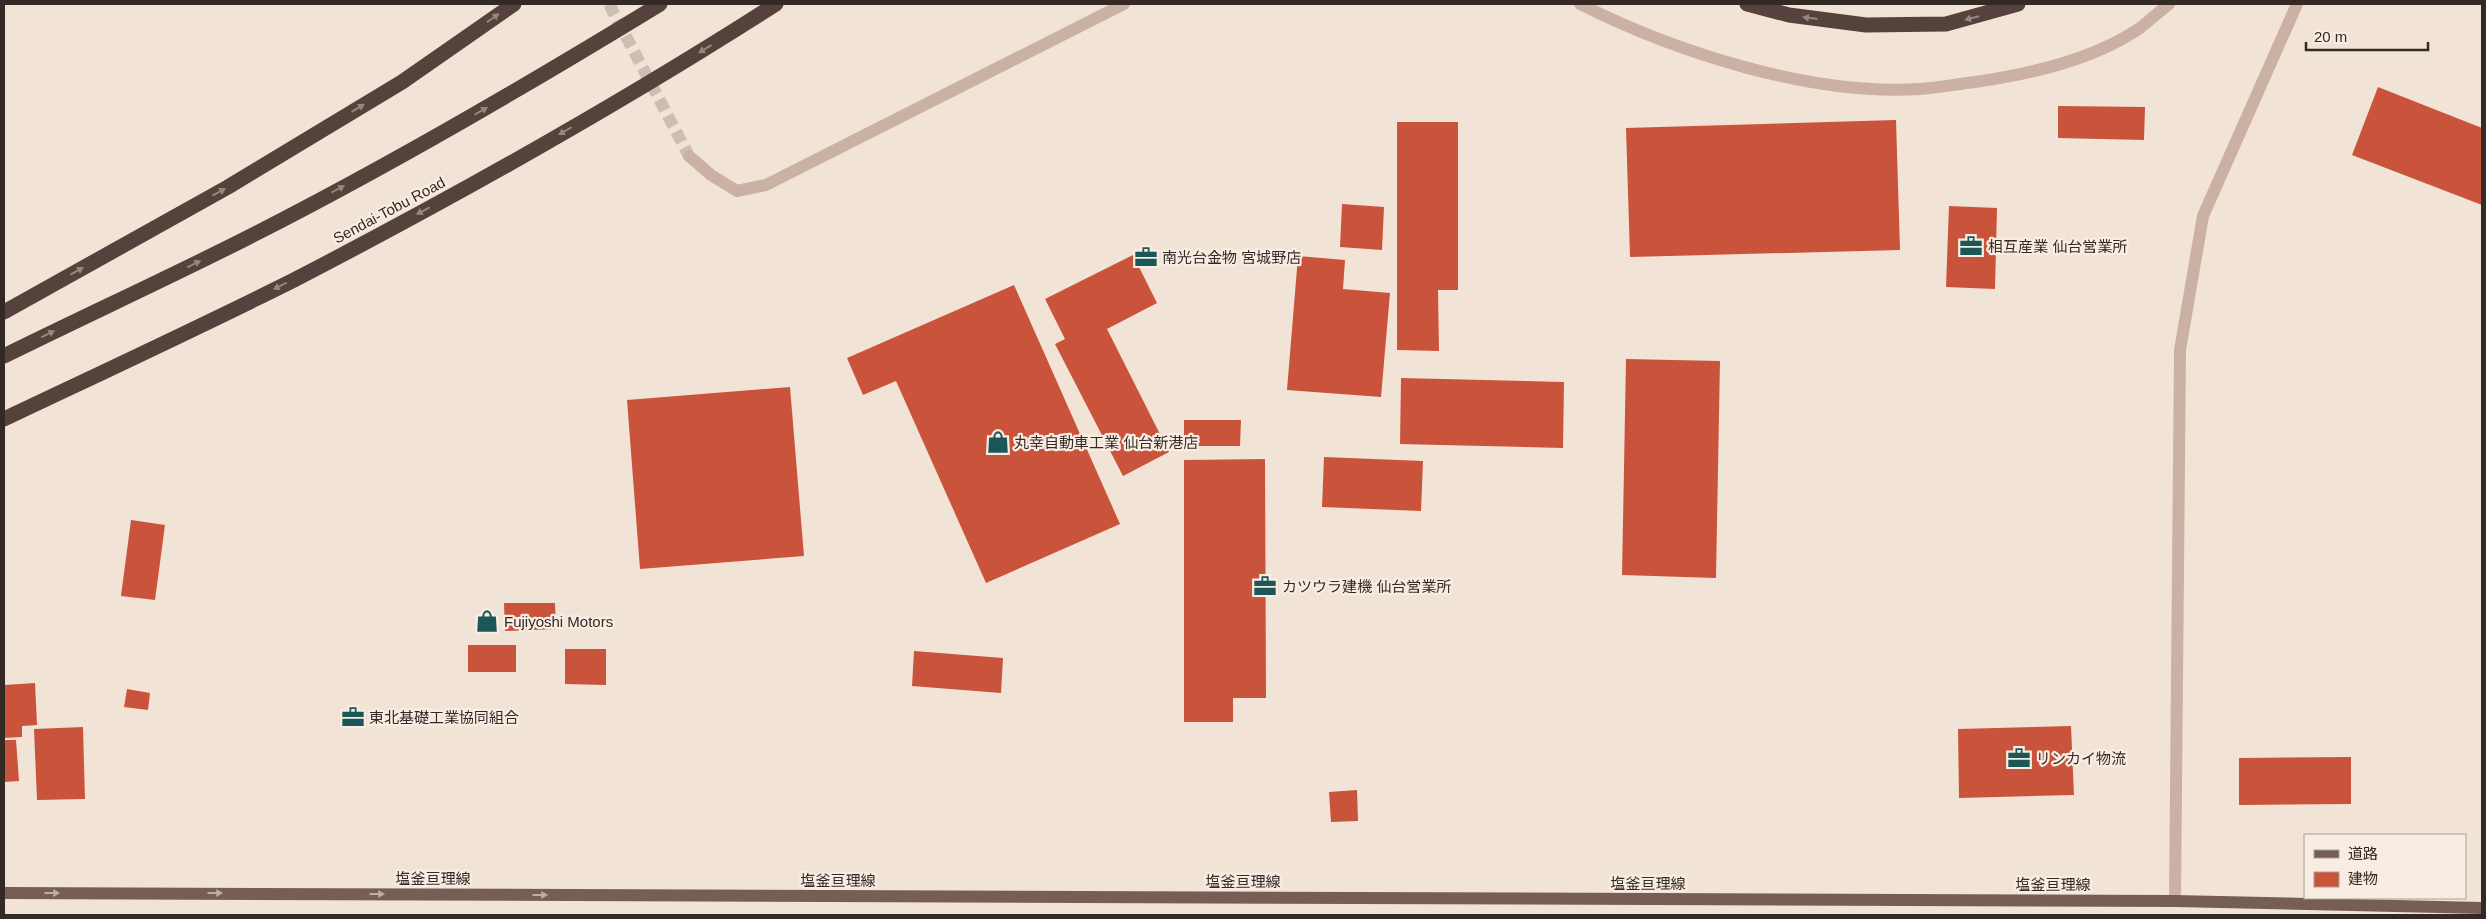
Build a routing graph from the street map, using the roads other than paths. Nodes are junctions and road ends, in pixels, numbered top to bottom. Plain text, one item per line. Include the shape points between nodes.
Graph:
1 (514, 4) edge
2 (660, 4) edge
3 (776, 4) edge
4 (790, 4) edge
5 (1124, 4) edge
6 (1580, 4) edge
7 (1747, 4) edge
8 (2018, 4) edge
9 (2169, 4) edge
10 (2297, 4) edge
11 (724, 37) junction
12 (689, 156) tunnel mouth
13 (4, 312) edge
14 (4, 356) edge
15 (4, 419) edge
16 (4, 893) edge
17 (2175, 901) junction
18 (2482, 908) edge

13 -> 1 highway via 228,187 402,82
14 -> 2 highway via 250,236 438,135
3 - 11 highway, Sendai-Tobu Road
4 - 11 highway
5 - 12 street via 766,185 737,191 710,175
6 - 9 street via 1675,46 1768,73 1848,87 1918,90 2008,78 2085,56 2139,28
8 -> 7 highway via 1946,24 1866,25 1789,15
10 - 17 street via 2203,216 2180,350
11 -> 15 highway, Sendai-Tobu Road via 464,190 292,280
16 -> 17 main road, 塩釜亘理線
17 - 18 main road, 塩釜亘理線

